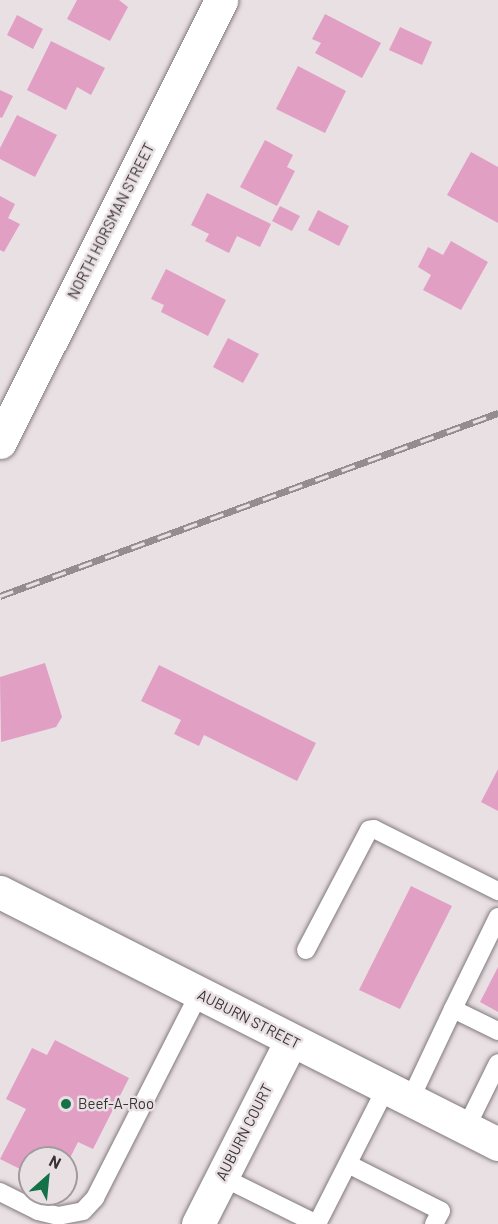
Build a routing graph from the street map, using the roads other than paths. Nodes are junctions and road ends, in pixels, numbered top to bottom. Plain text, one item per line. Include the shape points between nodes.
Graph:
1 (221, 0) edge
2 (0, 442) edge
3 (498, 891) edge
4 (0, 892) edge
5 (498, 917) edge
6 (306, 950) dead end
7 (199, 994) junction
8 (453, 1009) junction
9 (498, 1031) edge
10 (291, 1041) junction
11 (498, 1063) edge
12 (398, 1094) junction
13 (466, 1128) junction
14 (498, 1144) edge
15 (348, 1164) junction
16 (222, 1177) junction
17 (0, 1192) edge
18 (198, 1224) edge
19 (317, 1224) edge
20 (434, 1224) edge

1 - 2 street, NORTH HORSMAN STREET
3 - 6 lane via 374,829 369,830
4 - 7 street, AUBURN STREET
5 - 8 lane
7 - 10 street, AUBURN STREET
7 - 17 lane via 95,1198 83,1211 72,1215 38,1211
8 - 9 lane
8 - 12 lane
10 - 12 street, AUBURN STREET
10 - 16 street, AUBURN COURT
11 - 13 lane
12 - 13 street, AUBURN STREET
12 - 15 lane
13 - 14 street, AUBURN STREET
15 - 19 lane
15 - 20 lane via 441,1211
16 - 18 street, AUBURN COURT
16 - 19 lane

